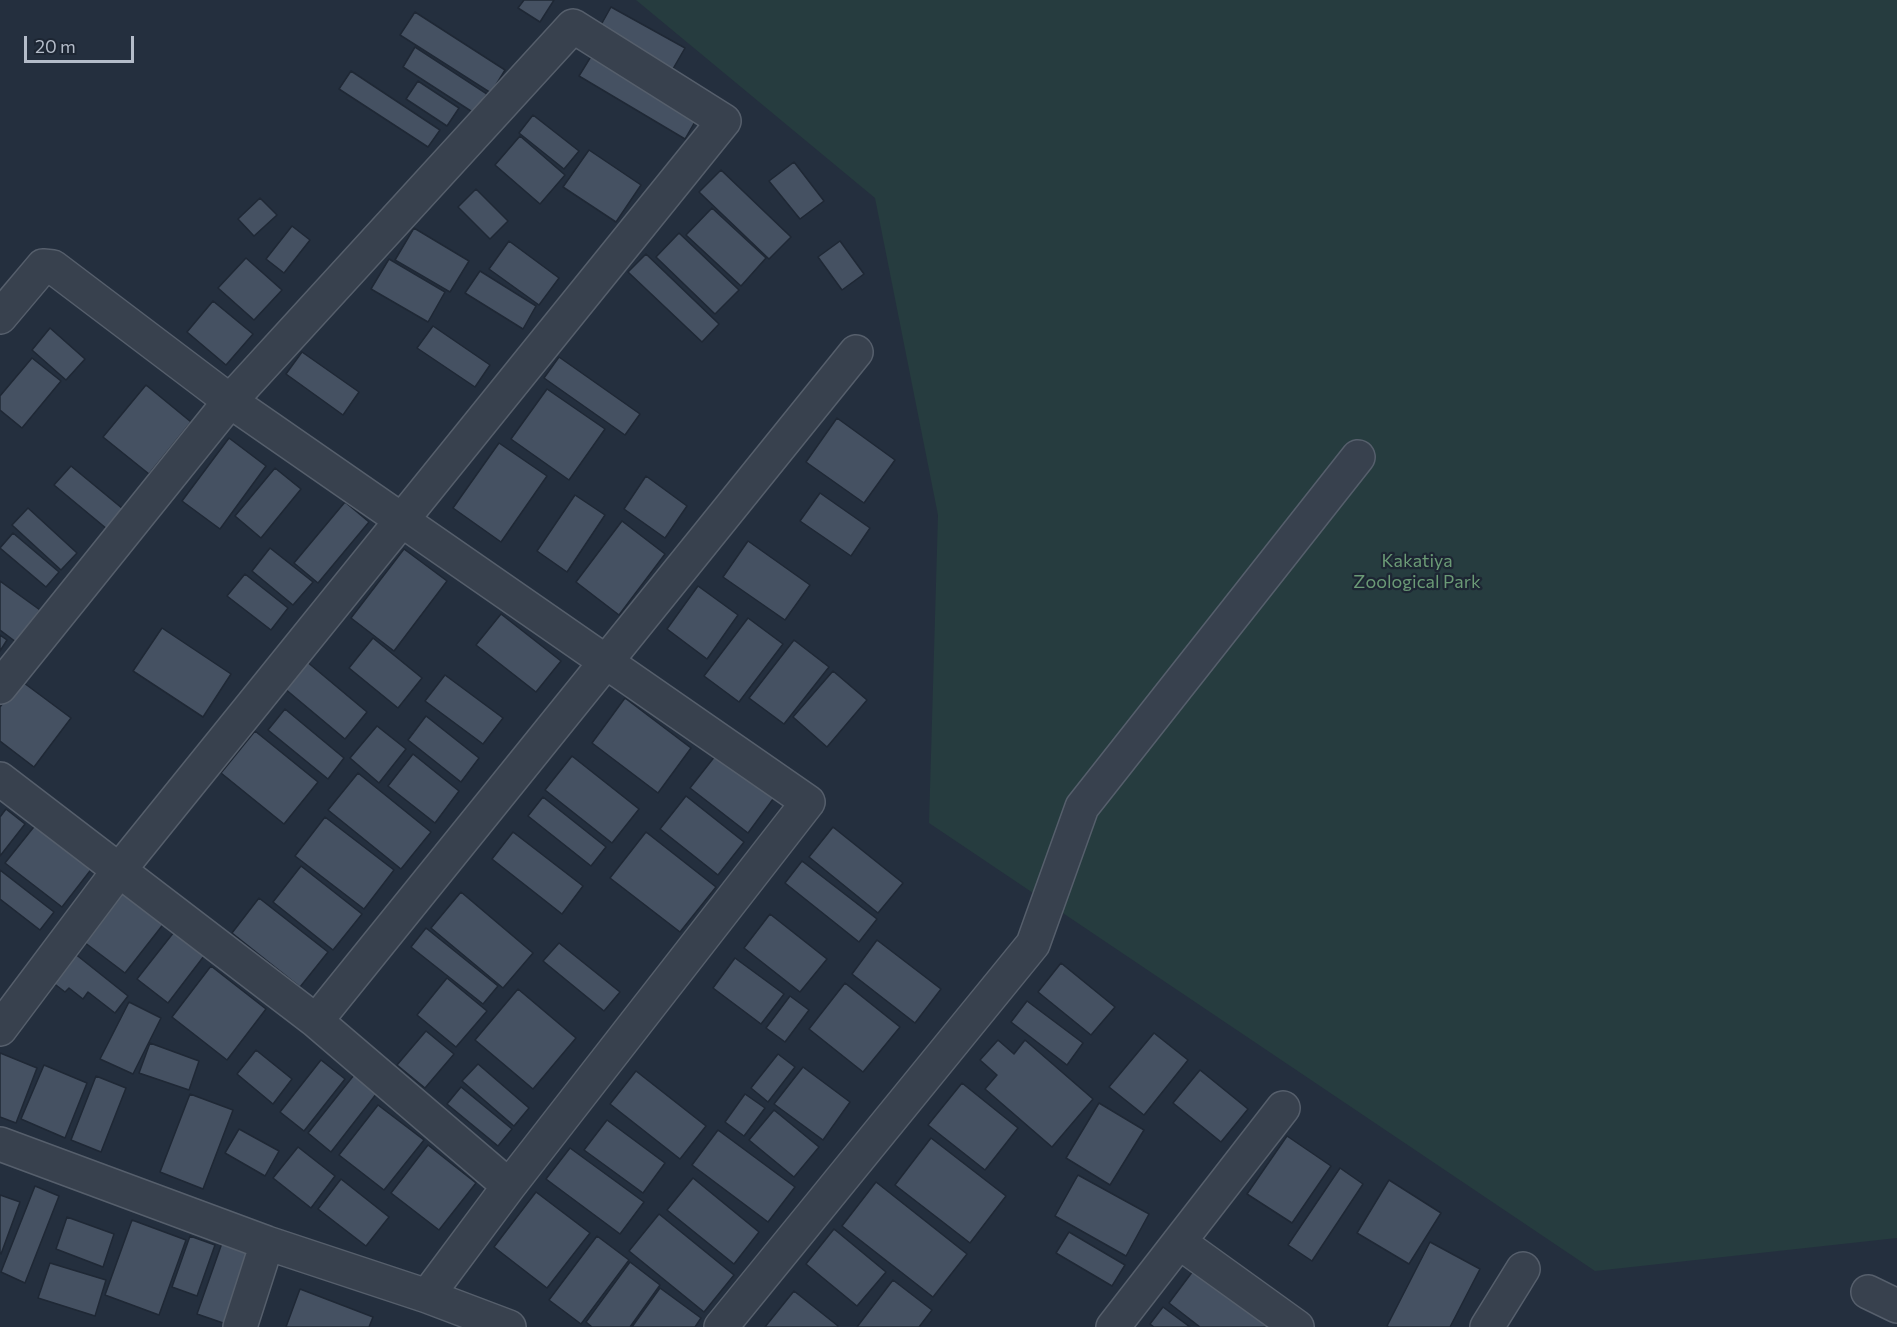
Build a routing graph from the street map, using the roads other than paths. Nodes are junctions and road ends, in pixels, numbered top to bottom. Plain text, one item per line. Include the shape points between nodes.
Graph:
1 (0, 317) edge
2 (856, 352) dead end
3 (230, 401) junction
4 (1358, 457) dead end
5 (400, 521) junction
6 (608, 663) junction
7 (0, 687) edge
8 (0, 779) edge
9 (120, 870) junction
10 (316, 1021) junction
11 (0, 1029) edge
12 (1283, 1108) dead end
13 (0, 1144) edge
14 (509, 1186) junction
15 (1179, 1242) junction
16 (267, 1243) junction
17 (1523, 1269) dead end
18 (1868, 1292) dead end
19 (427, 1296) junction
20 (1897, 1306) edge
21 (240, 1327) edge
22 (509, 1327) edge
23 (721, 1327) edge
24 (1113, 1327) edge
25 (1297, 1327) edge
26 (1487, 1327) edge

1 - 3 street via 43,266 53,267
2 - 6 street
3 - 5 street
3 - 5 street via 573,26 724,121
3 - 7 street
4 - 23 street via 1082,807 1033,944
5 - 6 street
5 - 9 street
6 - 10 street
6 - 14 street via 808,802
8 - 9 street
9 - 10 street
9 - 11 street
10 - 14 street
12 - 15 street
13 - 16 street
14 - 19 street
15 - 24 street
15 - 25 street
16 - 19 street
16 - 21 street
17 - 26 street
18 - 20 street
19 - 22 street

